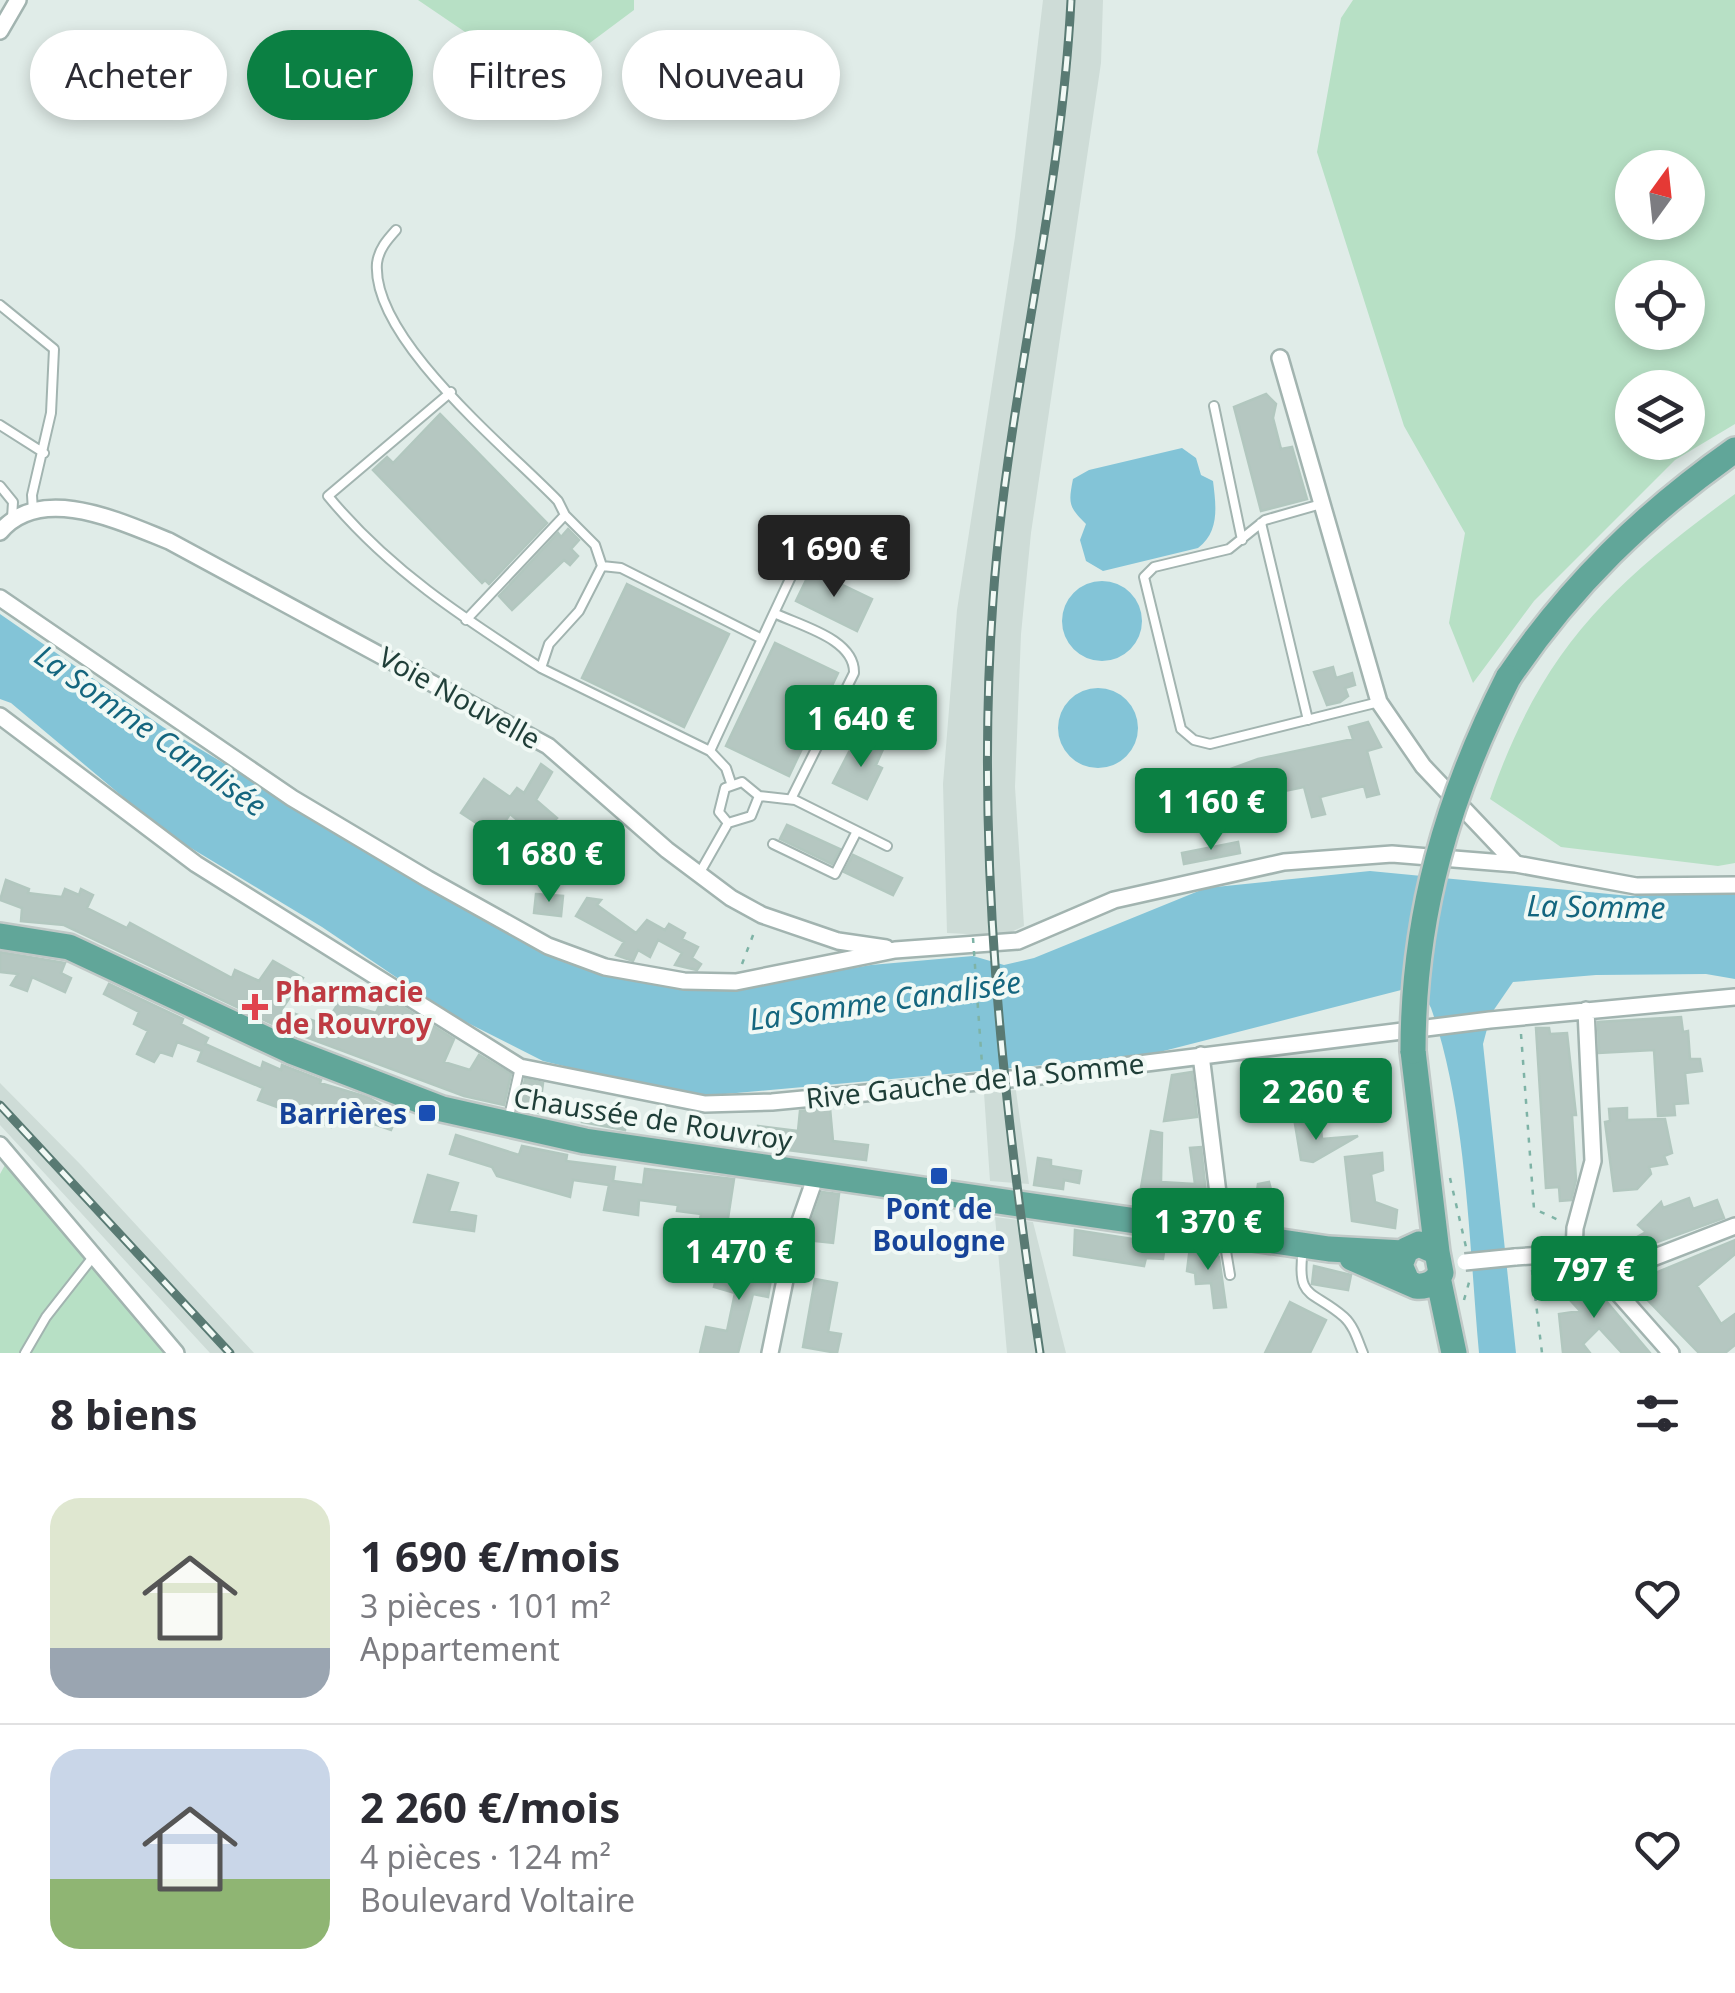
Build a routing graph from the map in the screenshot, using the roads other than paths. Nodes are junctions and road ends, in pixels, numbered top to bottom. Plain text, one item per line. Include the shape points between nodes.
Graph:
1 (18, 0) edge
2 (0, 31) edge
3 (396, 230) dead end
4 (0, 305) edge
5 (1280, 358) dead end
6 (451, 392) junction
7 (1214, 406) dead end
8 (0, 425) edge
9 (1735, 450) edge
10 (44, 453) junction
11 (0, 486) edge
12 (1322, 503) junction
13 (33, 510) junction
14 (565, 516) junction
15 (12, 518) junction
16 (1261, 523) junction
17 (0, 532) edge
18 (1242, 540) junction
19 (804, 549) dead end
20 (602, 566) junction
21 (0, 598) edge
22 (774, 613) junction
23 (466, 620) junction
24 (762, 639) junction
25 (541, 668) junction
26 (1379, 702) junction
27 (0, 716) edge
28 (1308, 720) junction
29 (710, 751) junction
30 (731, 784) junction
31 (758, 796) junction
32 (791, 798) junction
33 (728, 824) junction
34 (857, 830) junction
35 (772, 844) dead end
36 (887, 846) dead end
37 (1516, 864) junction
38 (700, 874) junction
39 (1735, 885) edge
40 (0, 936) edge
41 (894, 950) junction
42 (1735, 996) edge
43 (1586, 1010) junction
44 (1201, 1055) junction
45 (520, 1067) junction
46 (508, 1124) junction
47 (0, 1144) edge
48 (811, 1174) junction
49 (1735, 1226) edge
50 (1223, 1234) junction
51 (1316, 1247) junction
52 (1574, 1252) junction
53 (96, 1253) junction
54 (1429, 1265) junction
55 (1230, 1274) dead end
56 (1606, 1276) junction
57 (25, 1353) edge
58 (176, 1353) edge
59 (770, 1353) edge
60 (1363, 1353) edge
61 (1443, 1353) edge
62 (1454, 1353) edge
63 (1671, 1353) edge

1 - 2 street
3 - 6 lane via 377,261 383,298 409,345
4 - 10 lane via 54,349
5 - 12 street
6 - 14 lane
6 - 23 lane via 328,496 424,592
7 - 18 lane
8 - 10 lane
9 - 54 main road, bridge via 1637,524 1569,599 1508,678 1461,778 1416,955 1406,1136
10 - 13 lane
11 - 15 lane via 13,502
12 - 16 lane
12 - 26 street
13 - 15 street, Voie Nouvelle
13 - 38 street, Voie Nouvelle via 109,518 169,542 462,696 548,746
14 - 20 lane via 596,545
14 - 23 lane
15 - 17 street, Voie Nouvelle
16 - 18 lane
16 - 28 lane
18 - 28 lane via 1144,576 1181,729 1210,744
19 - 22 lane
20 - 24 lane via 620,568
20 - 25 lane via 578,611 549,644
21 - 41 street via 292,798 548,946 605,967 736,982
22 - 24 lane
22 - 32 lane via 843,647 854,662 854,674
23 - 25 lane
24 - 29 lane
25 - 29 lane
26 - 28 lane
26 - 37 street via 1423,766
27 - 45 street, Rive Gauche de la Somme via 196,864
29 - 30 lane
30 - 31 lane via 742,782
30 - 33 lane via 718,812
31 - 32 lane
31 - 33 lane via 751,816
32 - 34 lane
33 - 38 lane
34 - 35 lane via 835,874
34 - 36 lane
37 - 39 street via 1636,886
37 - 41 street via 1392,854 1284,862 1114,900 1018,940
38 - 41 street, Voie Nouvelle via 762,915 838,942
40 - 46 main road, Chaussée de Rouvroy via 69,947 323,1065 442,1110
42 - 43 street, Rive Gauche de la Somme
43 - 44 street, Rive Gauche de la Somme
43 - 52 street via 1593,1161
44 - 45 street, Rive Gauche de la Somme via 1051,1075 705,1104
44 - 50 street
45 - 46 lane
46 - 48 main road, Chaussée de Rouvroy
47 - 53 street
48 - 50 main road, Chaussée de Rouvroy
48 - 59 street
49 - 56 street
50 - 51 main road, Chaussée de Rouvroy
50 - 55 lane
51 - 54 main road, Chaussée de Rouvroy
51 - 60 lane via 1299,1275 1304,1287 1345,1318
52 - 54 street, bridge
52 - 56 street
53 - 57 lane
53 - 58 street
54 - 61 main road
54 - 62 main road
56 - 63 street

